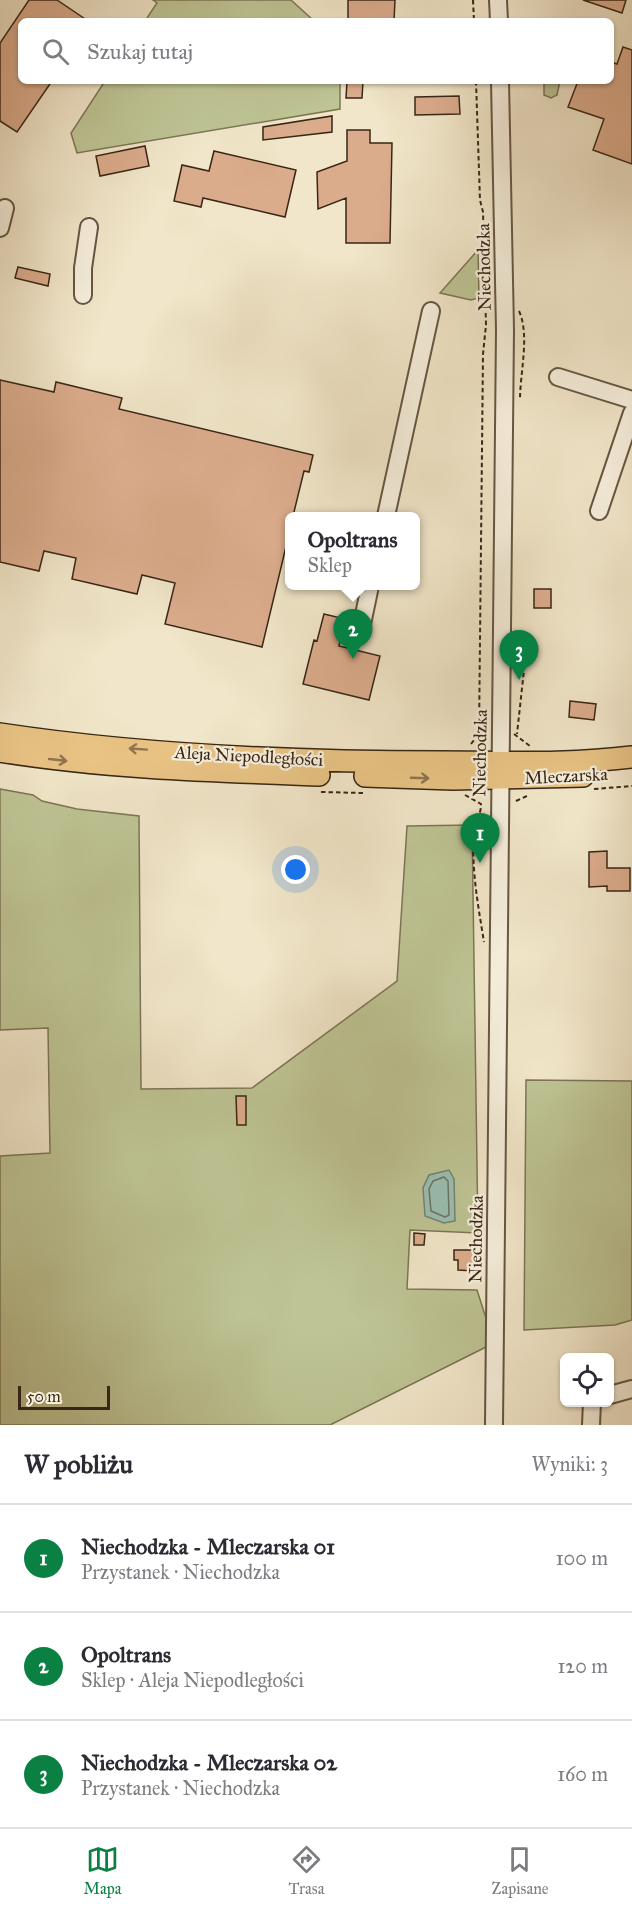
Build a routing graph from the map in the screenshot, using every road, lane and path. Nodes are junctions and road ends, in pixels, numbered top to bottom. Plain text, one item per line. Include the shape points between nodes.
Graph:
1 (473, 0) edge
2 (498, 0) edge
3 (474, 18) edge
4 (499, 18) edge
5 (476, 84) edge
6 (500, 84) edge
7 (5, 208) dead end
8 (89, 227) dead end
9 (0, 228) edge
10 (83, 295) dead end
11 (431, 311) dead end
12 (558, 377) dead end
13 (632, 400) edge
14 (632, 413) edge
15 (598, 511) dead end
16 (387, 512) edge
17 (369, 590) edge
18 (361, 629) dead end
19 (0, 734) edge
20 (479, 734) dead end
21 (0, 751) edge
22 (632, 757) edge
23 (500, 771) junction
24 (632, 771) edge
25 (632, 1389) edge
26 (614, 1394) edge
27 (592, 1407) edge
28 (494, 1425) edge
29 (591, 1425) edge

1 - 3 path
2 - 4 street
5 - 20 path via 486,325
6 - 23 street, Niechodzka via 505,330
7 - 9 street
8 - 10 street
11 - 16 street
12 - 13 street
14 - 15 street
17 - 18 street
23 -> 19 main road, Aleja Niepodległości via 64,744
21 -> 23 main road, Aleja Niepodległości via 169,770
22 - 23 main road, Mleczarska
23 - 24 main road, Mleczarska via 543,779
23 - 28 street, Niechodzka
25 - 26 street
27 - 29 street

